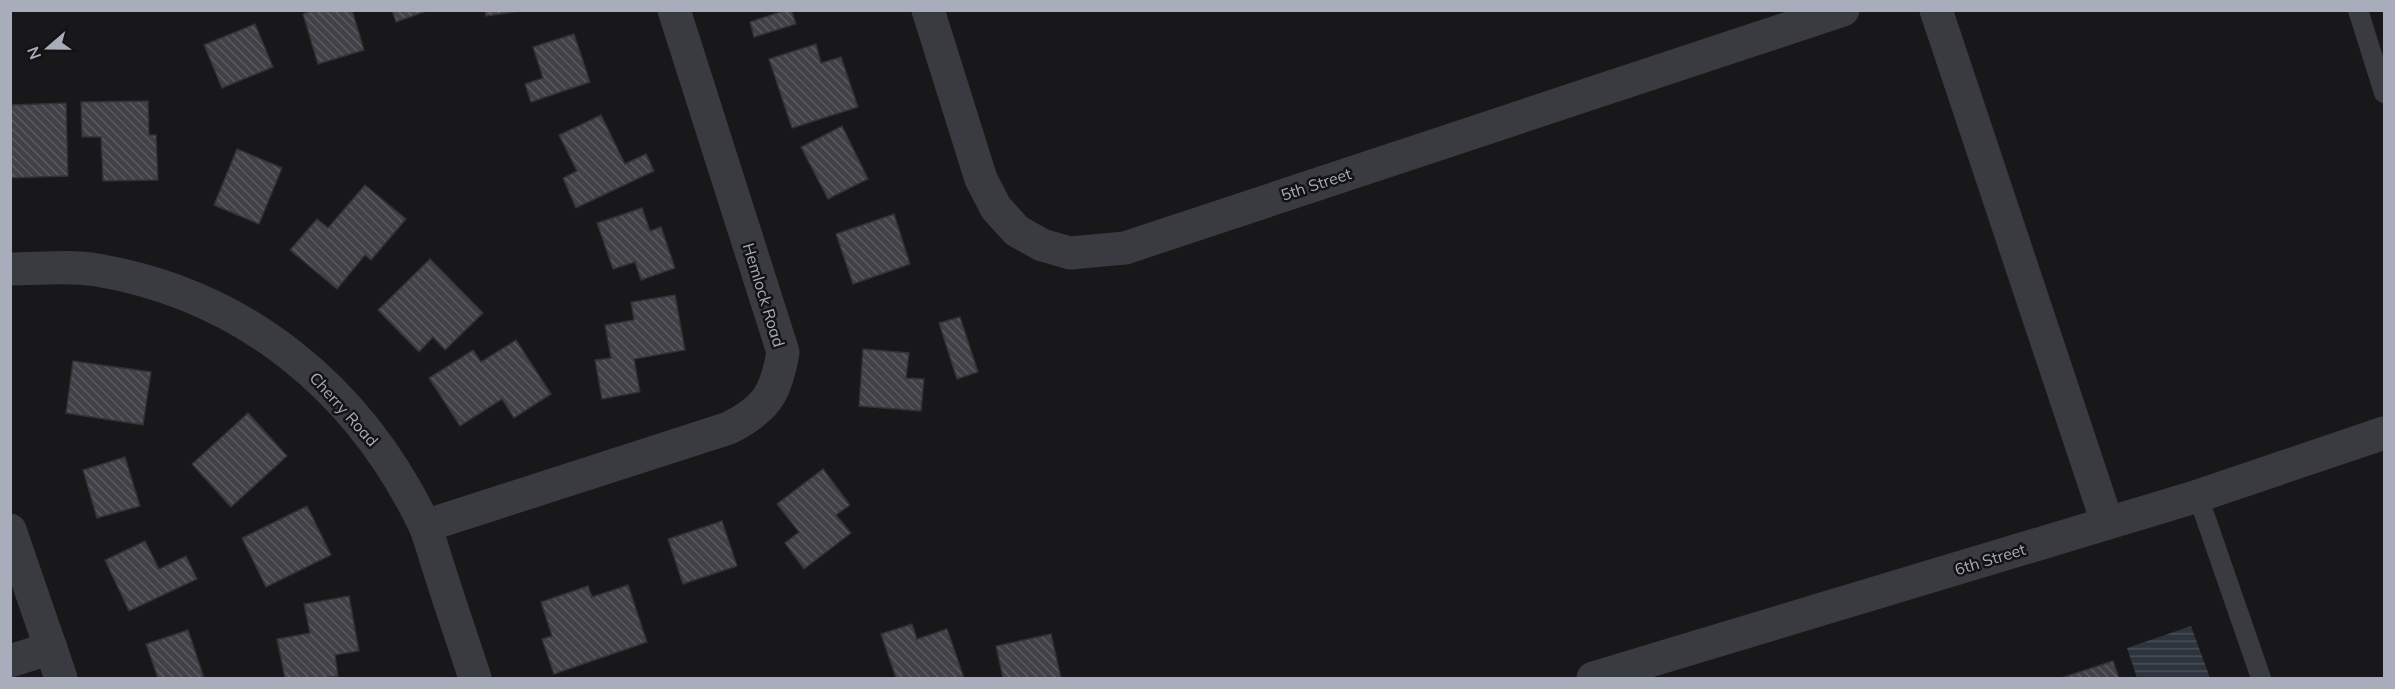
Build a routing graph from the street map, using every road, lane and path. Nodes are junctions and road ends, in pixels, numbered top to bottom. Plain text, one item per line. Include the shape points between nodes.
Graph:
1 (674, 10) edge
2 (928, 10) edge
3 (1936, 10) edge
4 (2358, 10) edge
5 (1831, 12) edge
6 (2385, 93) edge
7 (10, 269) edge
8 (2385, 434) edge
9 (2198, 496) junction
10 (2108, 522) junction
11 (425, 526) junction
12 (10, 530) edge
13 (51, 648) junction
14 (10, 661) edge
15 (61, 678) edge
16 (475, 678) edge
17 (1593, 678) edge
18 (2261, 678) edge

1 - 11 street, Hemlock Road via 783,352 779,377 768,399 751,417 729,428
2 - 5 street, 5th Street via 981,179 996,208 1017,231 1042,245 1070,253 1125,248
3 - 10 street
4 - 6 lane
7 - 11 street, Cherry Road via 94,269 179,292 233,316 282,348 327,386 367,429 400,477
8 - 9 street, 6th Street
9 - 10 street, 6th Street
9 - 18 lane
10 - 17 street, 6th Street
11 - 16 street, Cherry Road
12 - 13 street
13 - 14 street
13 - 15 street

